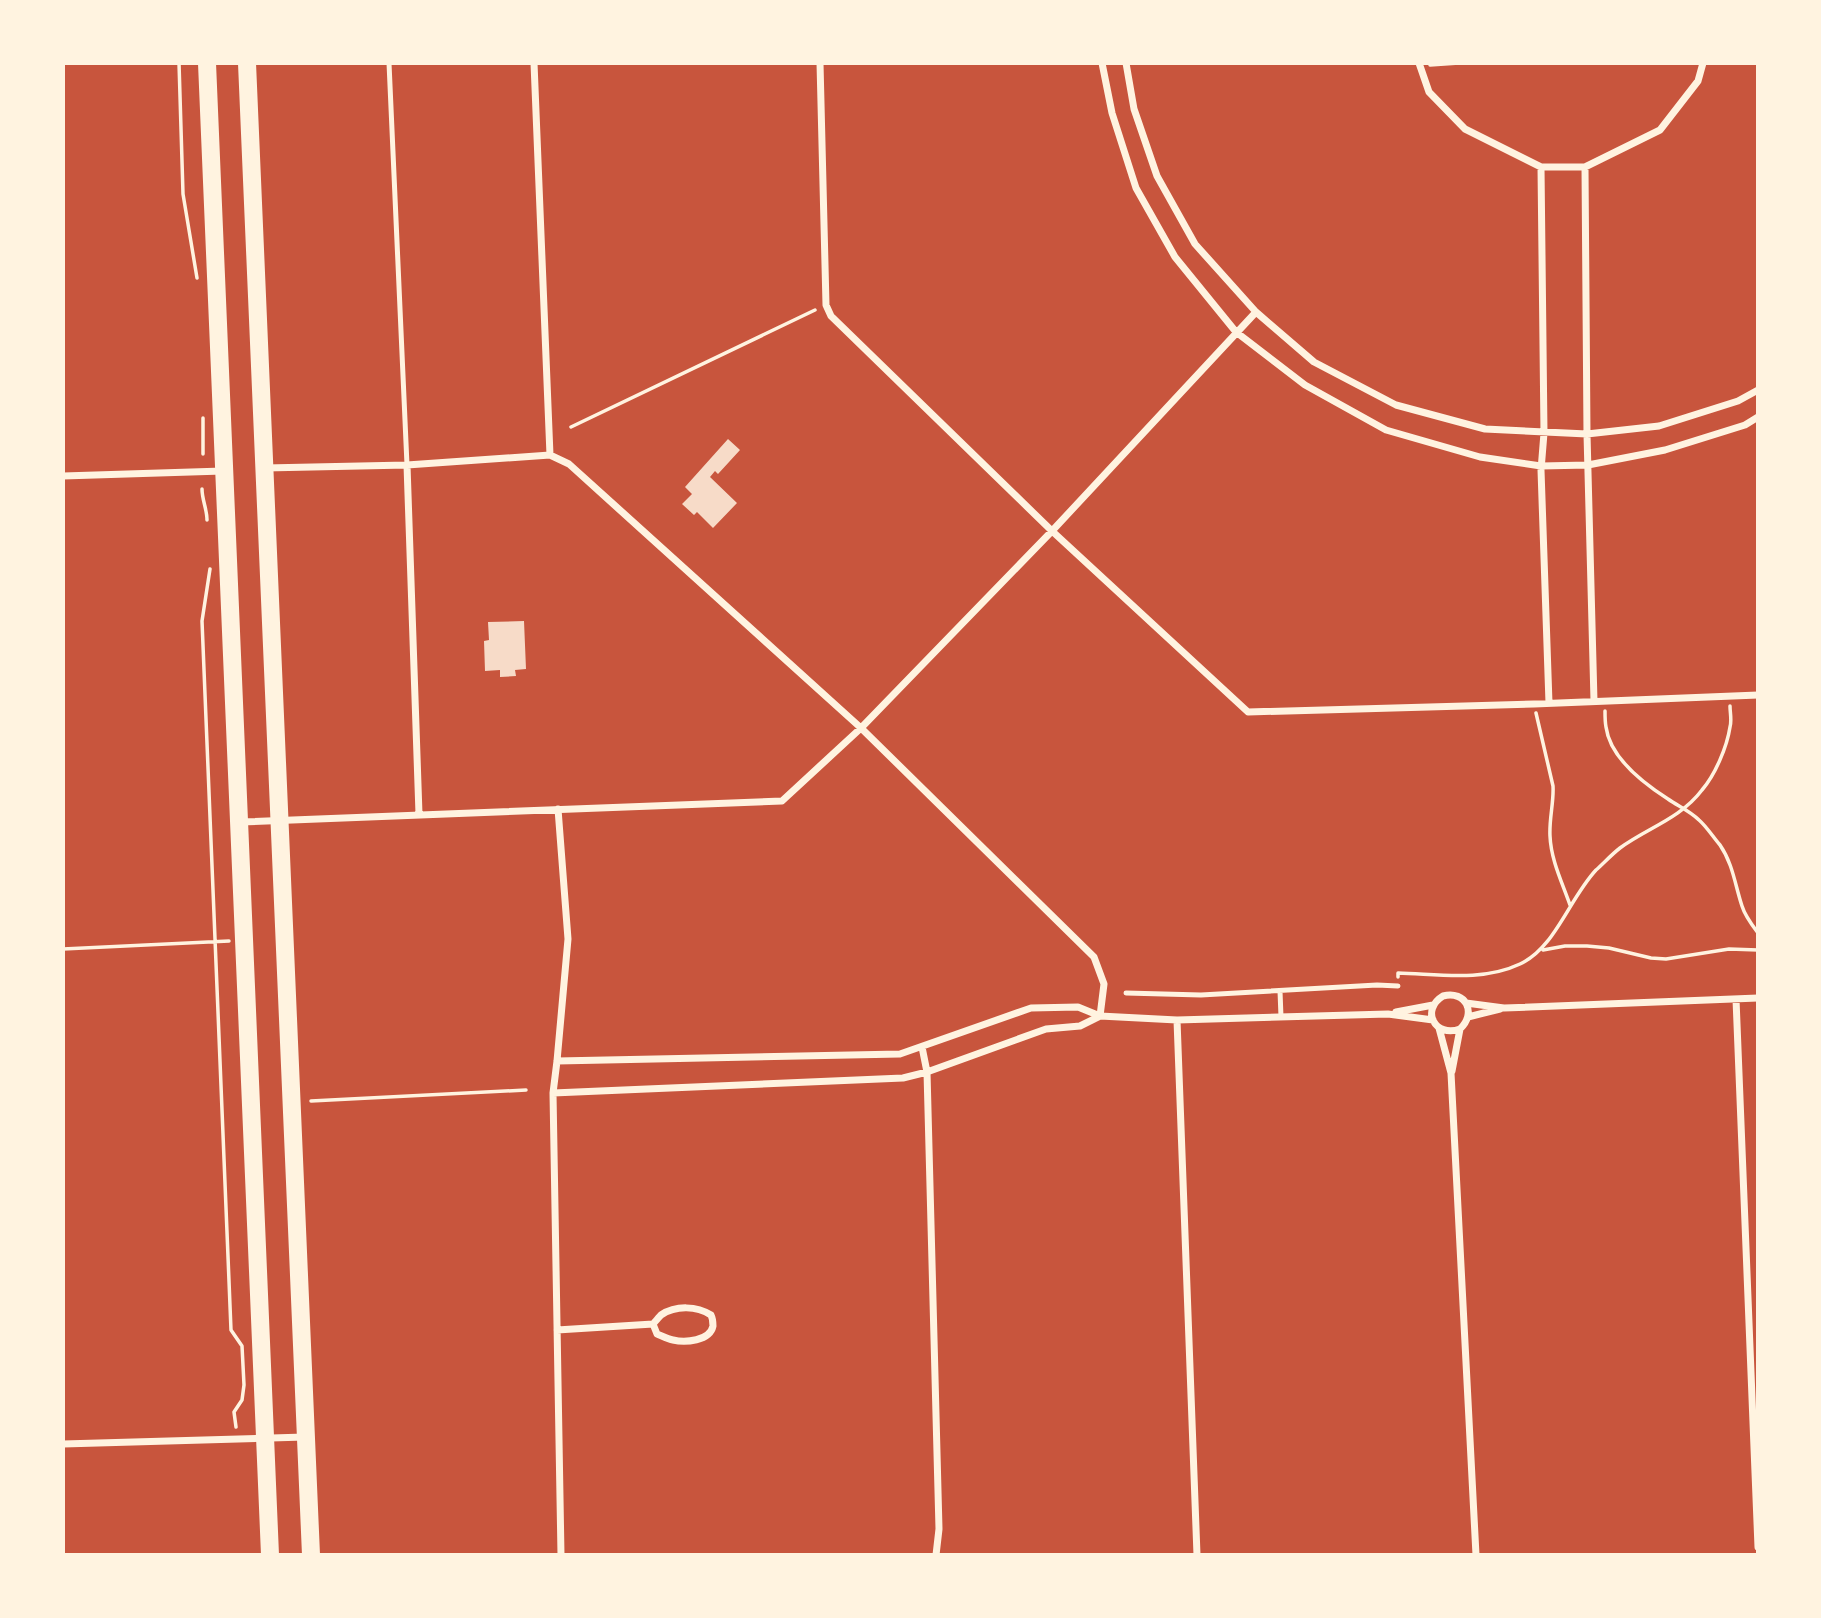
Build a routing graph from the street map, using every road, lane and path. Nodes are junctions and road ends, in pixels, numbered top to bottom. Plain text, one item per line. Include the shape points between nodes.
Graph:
1 (179, 63) edge
2 (207, 63) edge
3 (247, 63) edge
4 (389, 63) edge
5 (534, 63) edge
6 (820, 63) edge
7 (1102, 63) edge
8 (1126, 63) edge
9 (1459, 63) edge
10 (1703, 63) edge
11 (1420, 64) edge
12 (1541, 167) junction
13 (1585, 167) junction
14 (199, 288) dead end
15 (826, 305) junction
16 (1256, 312) junction
17 (1236, 332) junction
18 (1758, 390) edge
19 (203, 413) dead end
20 (1758, 417) edge
21 (571, 427) dead end
22 (1544, 433) junction
23 (1587, 434) junction
24 (203, 454) dead end
25 (550, 455) junction
26 (407, 465) junction
27 (1588, 465) junction
28 (1541, 466) junction
29 (265, 468) junction
30 (224, 471) junction
31 (63, 476) edge
32 (202, 489) dead end
33 (207, 520) dead end
34 (1052, 531) junction
35 (209, 558) dead end
36 (1758, 695) edge
37 (1730, 697) junction
38 (1594, 701) junction
39 (1604, 701) junction
40 (1549, 703) junction
41 (1534, 704) junction
42 (861, 728) junction
43 (558, 809) junction
44 (1685, 809) junction
45 (419, 814) junction
46 (278, 820) junction
47 (239, 822) junction
48 (1570, 905) junction
49 (1758, 933) edge
50 (244, 941) junction
51 (216, 942) junction
52 (63, 948) edge
53 (1541, 950) junction
54 (1758, 950) edge
55 (1398, 986) joint
56 (1280, 991) junction
57 (1126, 993) dead end
58 (1758, 998) edge
59 (1736, 999) junction
60 (1466, 1003) junction
61 (1433, 1004) junction
62 (1504, 1008) junction
63 (1388, 1014) junction
64 (1100, 1016) junction
65 (1281, 1017) junction
66 (1468, 1017) junction
67 (1177, 1020) junction
68 (1433, 1020) junction
69 (1439, 1028) junction
70 (1460, 1029) junction
71 (922, 1047) junction
72 (557, 1061) junction
73 (927, 1072) junction
74 (1451, 1073) junction
75 (526, 1090) dead end
76 (553, 1093) junction
77 (311, 1101) dead end
78 (653, 1324) junction
79 (557, 1330) junction
80 (306, 1437) junction
81 (265, 1439) junction
82 (237, 1440) junction
83 (63, 1444) edge
84 (1758, 1546) edge
85 (270, 1555) edge
86 (311, 1555) edge
87 (561, 1555) edge
88 (936, 1555) edge
89 (1197, 1555) edge
90 (1476, 1555) edge

1 - 14 path via 183,194
2 - 30 highway
3 - 29 highway
4 - 26 lane
5 - 25 street
6 - 15 street
7 - 17 street via 1136,188 1175,257
8 - 16 street via 1134,108 1157,176 1195,244
9 - 11 path
10 - 13 street via 1698,81 1660,130
11 - 12 street via 1429,92 1465,129
12 - 13 street
12 - 22 street
13 - 23 street
15 - 21 path
15 - 34 street via 831,316
16 - 17 street
16 - 22 street via 1314,362 1396,405 1485,429
17 - 28 street via 1305,386 1387,430 1480,457
17 - 34 street
18 - 23 street via 1738,401 1659,425
19 - 24 path
20 - 27 street via 1665,450
22 - 23 street
22 - 28 street
23 - 27 street
25 - 26 street
25 - 42 street via 569,464
26 - 29 street
26 - 45 street
27 - 28 street
27 - 38 street
28 - 40 street
29 - 46 highway
30 - 31 street
30 - 47 highway
32 - 33 path
34 - 41 street via 1248,712
34 - 42 street
35 - 51 path via 202,621
36 - 37 street
37 - 39 street
37 - 44 path via 1731,726 1720,758 1704,789
38 - 39 street
38 - 40 street
39 - 44 path via 1606,729 1618,754 1645,782
40 - 41 street
41 - 48 path via 1553,786 1551,851
42 - 43 street via 782,802
42 - 64 street via 1094,957 1104,984
43 - 45 street
43 - 72 street via 568,939
44 - 48 path via 1620,848
44 - 49 path via 1721,847 1742,907
45 - 46 street
46 - 47 street
46 - 80 highway
47 - 50 highway
48 - 53 path
50 - 51 path
50 - 81 highway
51 - 52 path
51 - 82 path via 232,1329 242,1346 244,1385 234,1412
53 - 54 path via 1587,946 1651,958
53 - 55 path via 1518,965 1491,973 1398,973
55 - 56 lane
56 - 57 lane
56 - 65 lane
58 - 59 street
59 - 62 street
59 - 84 street
60 - 61 street via 1449,994
60 - 62 street
60 - 66 street
61 - 63 street
61 - 68 street
62 - 66 street
63 - 65 street
63 - 68 street
64 - 67 street
64 - 71 street via 1079,1007 1031,1008
64 - 73 street via 1080,1026 1046,1029
65 - 67 street
66 - 70 street
67 - 89 street
68 - 69 street
69 - 70 street
69 - 74 street
70 - 74 street
71 - 72 street via 900,1054
71 - 73 street
72 - 76 street
73 - 76 street via 902,1079
73 - 88 street
74 - 90 street
75 - 77 path
76 - 79 street
78 - 78 street via 661,1315 692,1307 711,1315 713,1325 700,1339 674,1341 657,1334
78 - 79 street
79 - 87 street
80 - 81 street
80 - 86 highway
81 - 82 street
81 - 85 highway
82 - 83 street

